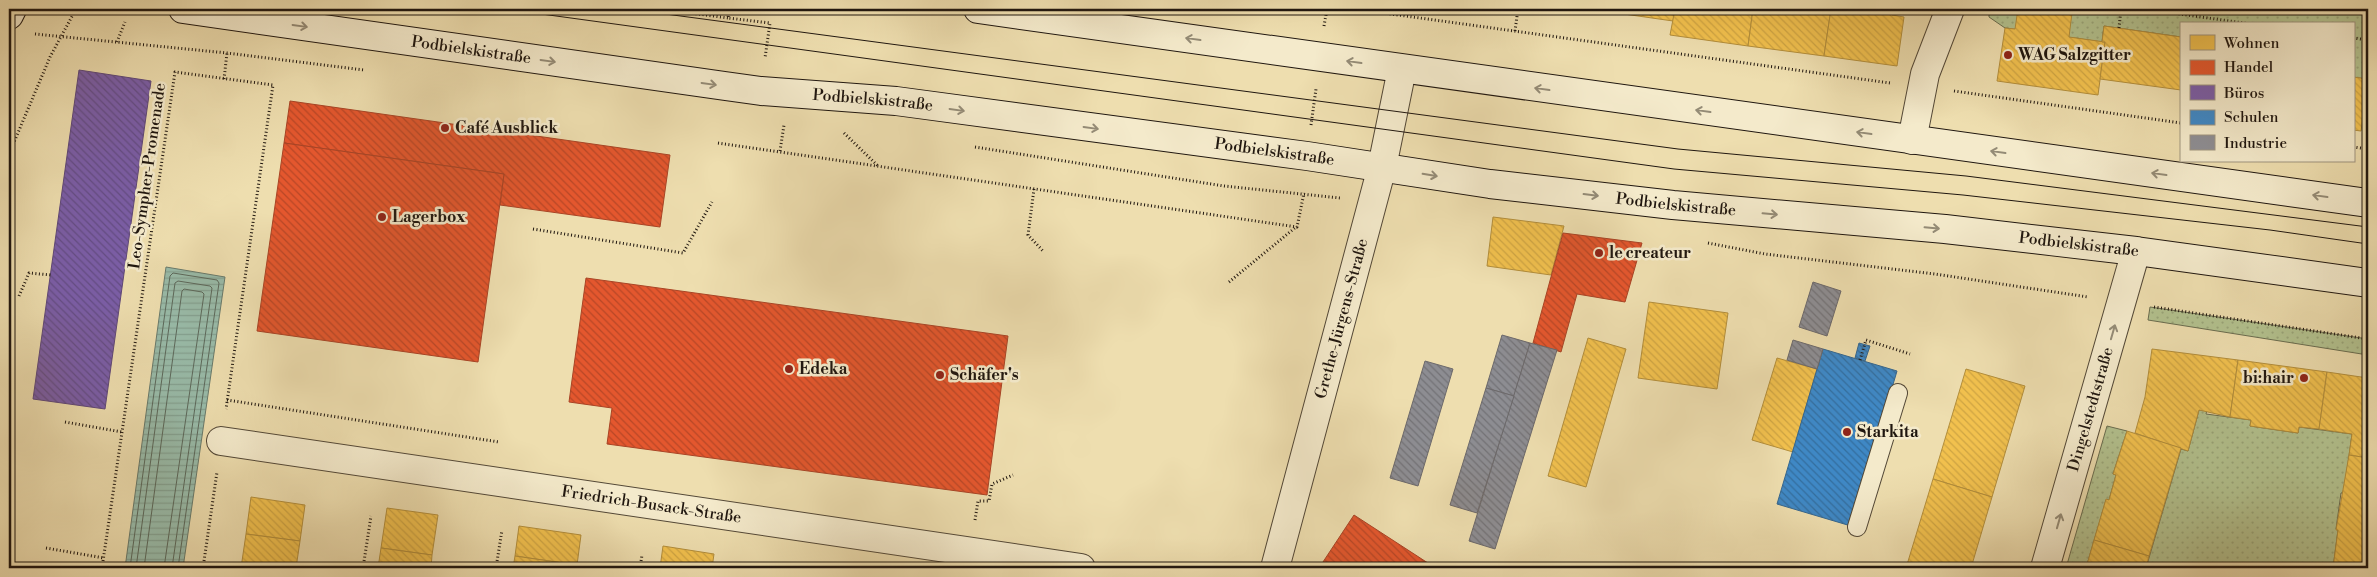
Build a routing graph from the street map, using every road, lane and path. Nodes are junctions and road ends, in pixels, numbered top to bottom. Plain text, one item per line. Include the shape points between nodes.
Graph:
1 (12, 9) edge
2 (76, 9) edge
3 (183, 9) edge
4 (661, 9) edge
5 (729, 9) edge
6 (978, 9) edge
7 (1327, 9) edge
8 (1355, 9) edge
9 (1518, 9) edge
10 (1950, 9) edge
11 (2121, 9) edge
12 (2144, 9) edge
13 (2186, 9) edge
14 (2185, 14) junction
15 (9, 15) edge
16 (728, 18) junction
17 (125, 22) dead end
18 (2238, 22) edge
19 (2119, 28) dead end
20 (1515, 31) junction
21 (34, 34) dead end
22 (63, 36) junction
23 (2354, 38) edge
24 (2368, 40) edge
25 (227, 53) dead end
26 (1320, 56) junction
27 (1402, 69) junction
28 (224, 79) junction
29 (1923, 87) junction
30 (761, 91) junction
31 (2180, 123) edge
32 (784, 125) dead end
33 (854, 133) dead end
34 (1912, 140) junction
35 (718, 143) dead end
36 (971, 146) dead end
37 (2354, 146) edge
38 (2368, 149) edge
39 (780, 151) junction
40 (9, 154) edge
41 (1307, 156) junction
42 (878, 166) junction
43 (1382, 167) junction
44 (1034, 189) junction
45 (1304, 194) junction
46 (712, 202) dead end
47 (2368, 203) edge
48 (1297, 227) junction
49 (534, 229) dead end
50 (1701, 242) dead end
51 (1043, 250) dead end
52 (2136, 251) junction
53 (51, 276) dead end
54 (1229, 282) dead end
55 (2368, 283) edge
56 (19, 296) dead end
57 (2122, 302) junction
58 (2368, 339) edge
59 (1910, 354) dead end
60 (1860, 360) dead end
61 (1898, 393) dead end
62 (227, 400) junction
63 (64, 422) dead end
64 (122, 432) junction
65 (221, 441) junction
66 (499, 442) dead end
67 (1013, 475) dead end
68 (371, 516) dead end
69 (1857, 527) dead end
70 (502, 530) dead end
71 (46, 548) dead end
72 (972, 553) junction
73 (642, 555) dead end
74 (104, 558) junction
75 (102, 568) edge
76 (203, 568) edge
77 (363, 568) edge
78 (496, 568) edge
79 (640, 568) edge
80 (1081, 568) edge
81 (1275, 568) edge
82 (2045, 568) edge

1 - 15 main road
2 - 22 path
3 -> 30 main road, Podbielskistraße
4 - 16 path
5 - 16 path
26 -> 6 main road
7 - 26 path
8 - 20 path
9 - 20 path
10 - 29 main road
11 - 19 path
12 - 14 path
13 - 14 path
14 - 18 path
16 - 30 path via 770,23
17 - 22 path via 117,42
20 - 29 path
21 - 22 path
22 - 40 path via 50,58
23 - 24 path
25 - 28 path
27 -> 26 main road
26 - 41 path
34 -> 27 main road
27 - 43 main road, Grethe-Jürgens-Straße
28 - 62 path, Leo-Sympher-Promenade via 273,85
28 - 64 path, Leo-Sympher-Promenade via 175,72
29 - 31 path
29 - 34 main road
30 -> 41 main road, Podbielskistraße via 896,101
32 - 39 path
33 - 42 path via 844,133
47 -> 34 main road
35 - 39 path
36 - 45 path via 1224,186
37 - 38 path
39 - 42 path
41 - 43 main road, Podbielskistraße
41 - 45 path
42 - 44 path
43 -> 52 main road, Podbielskistraße via 1490,184 1673,205 1944,229
43 - 81 main road, Grethe-Jürgens-Straße
44 - 48 path
44 - 51 path via 1028,235
45 - 48 path
46 - 49 path via 682,253
48 - 54 path
50 - 57 path via 1765,254 1935,274
52 - 55 main road, Podbielskistraße
52 - 57 main road, Dingelstedtstraße
53 - 56 path via 29,273
57 - 58 path
82 -> 57 main road, Dingelstedtstraße
59 - 60 path via 1866,340
61 - 69 lane
62 - 65 path, Leo-Sympher-Promenade
62 - 66 path
63 - 64 path
64 - 74 path, Leo-Sympher-Promenade
65 - 72 main road, Friedrich-Busack-Straße
65 - 76 path, Leo-Sympher-Promenade
67 - 72 path via 992,484 989,501 978,501
68 - 77 path
70 - 78 path
71 - 74 path
72 - 80 main road, Friedrich-Busack-Straße
73 - 79 path
74 - 75 path, Leo-Sympher-Promenade

